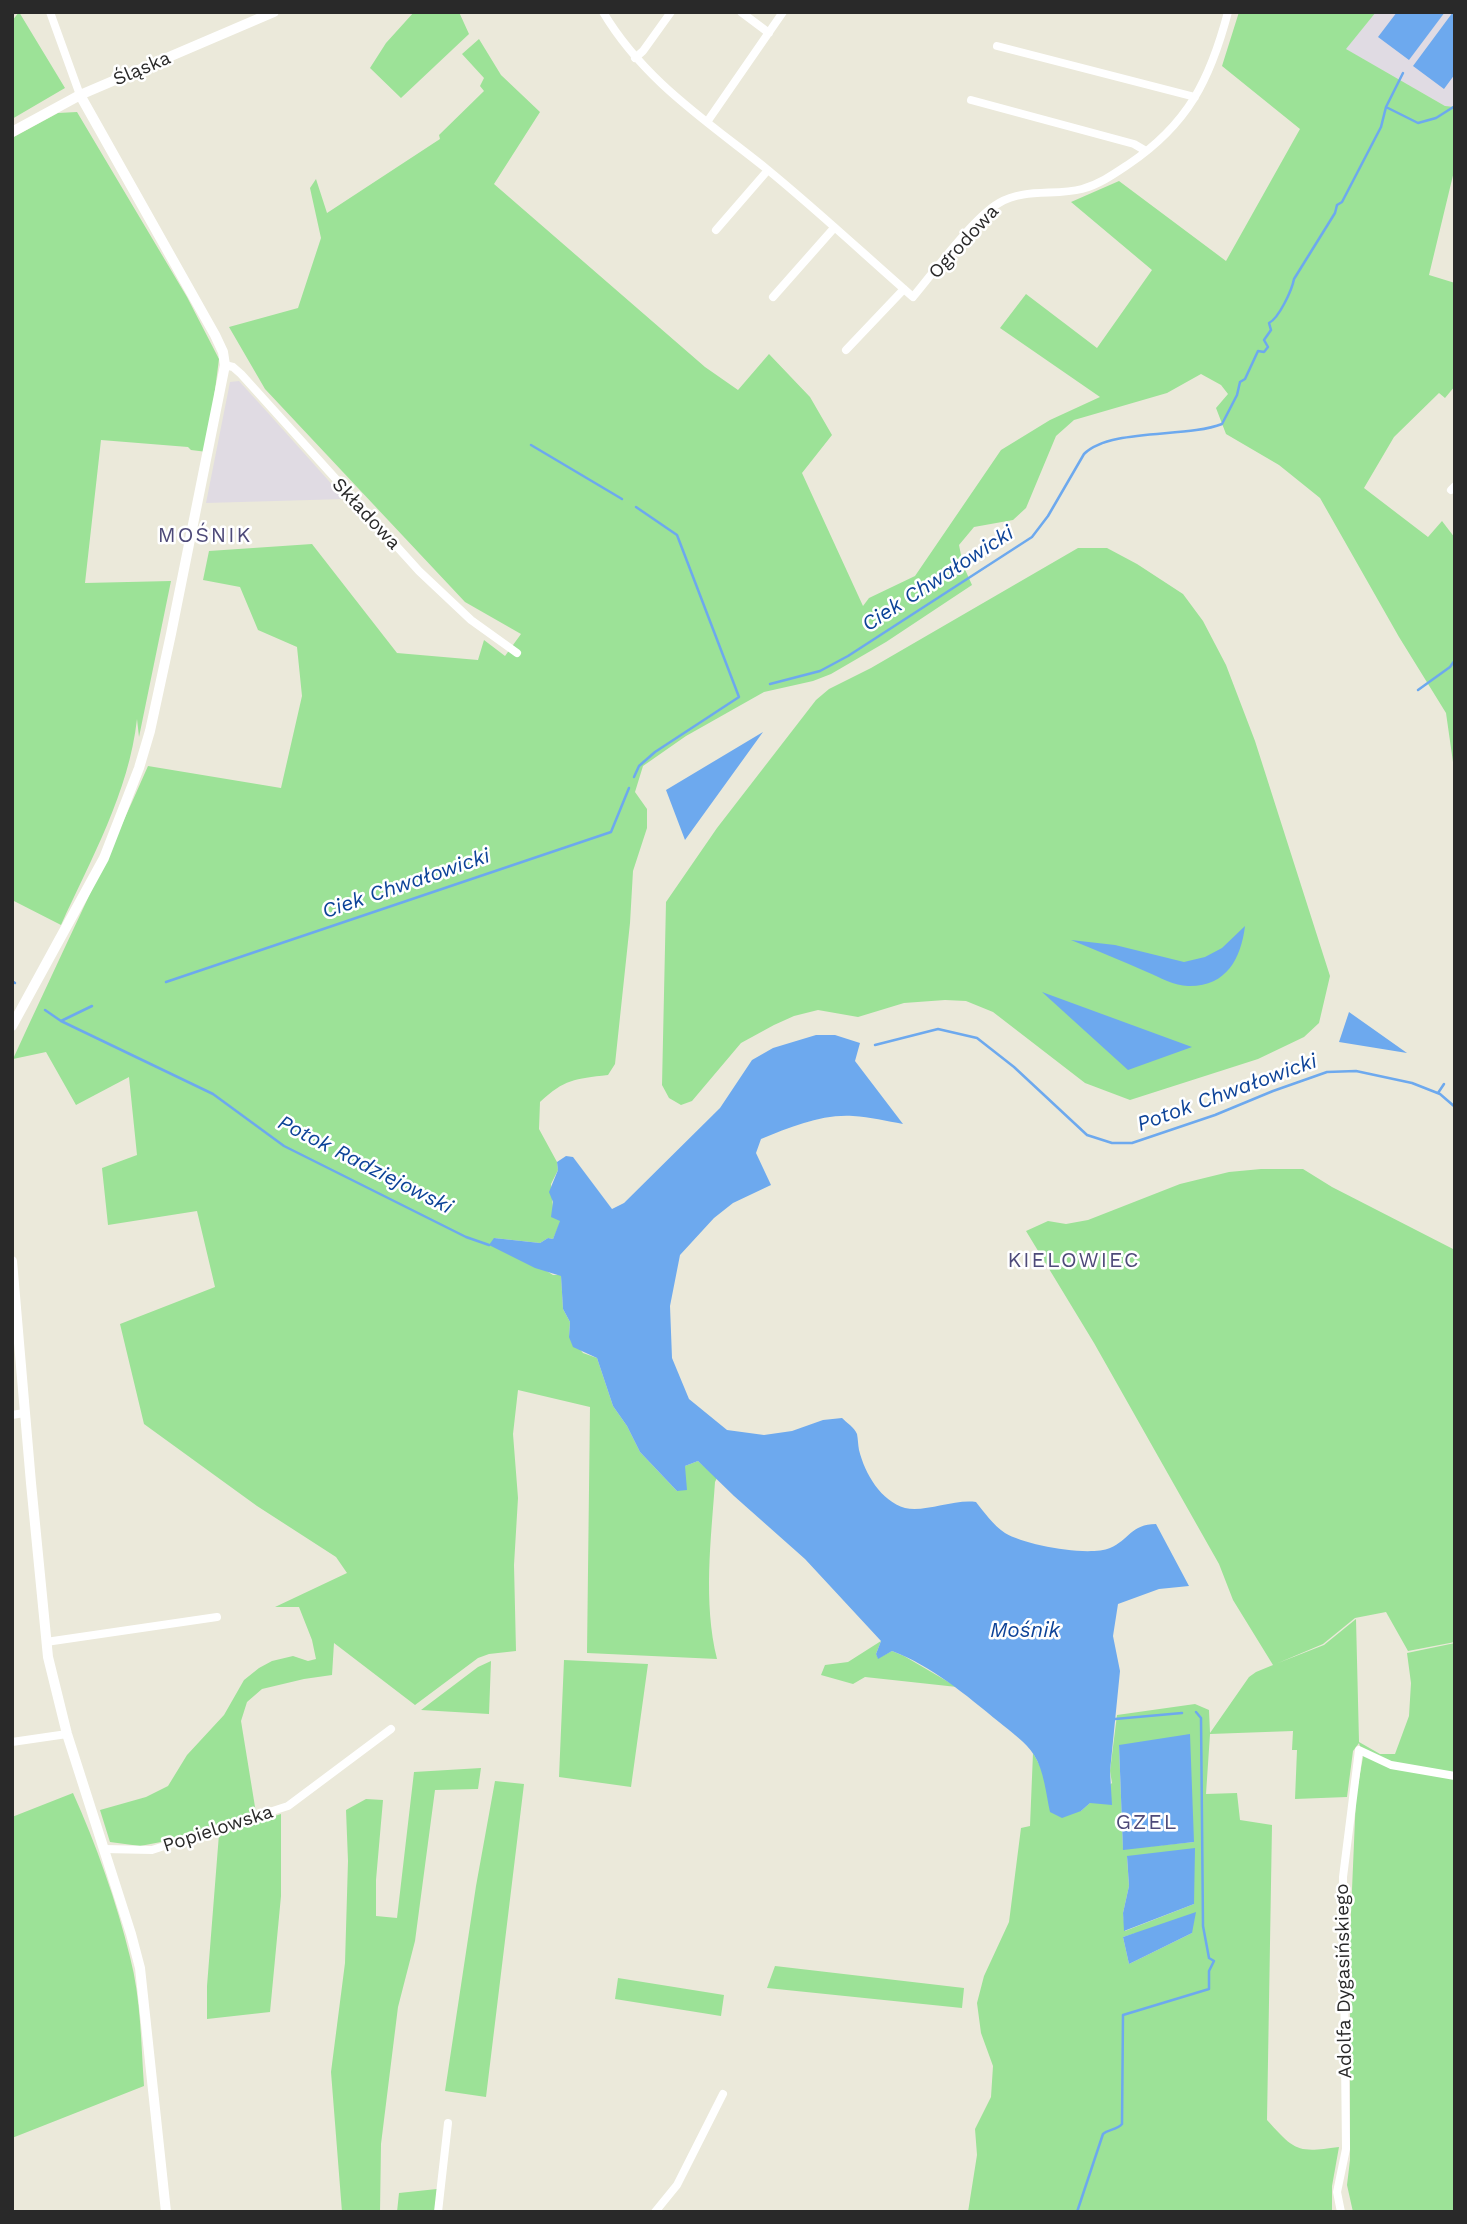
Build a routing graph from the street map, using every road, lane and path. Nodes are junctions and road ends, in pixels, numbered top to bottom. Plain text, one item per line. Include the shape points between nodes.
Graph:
1 (50, 12) edge
2 (274, 12) edge
3 (603, 12) edge
4 (671, 12) edge
5 (741, 12) edge
6 (783, 12) edge
7 (1228, 12) edge
8 (769, 33) junction
9 (997, 46) dead end
10 (635, 58) junction
11 (80, 95) junction
12 (1195, 97) junction
13 (971, 100) dead end
14 (707, 122) junction
15 (12, 132) edge
16 (1146, 151) junction
17 (768, 170) junction
18 (834, 228) junction
19 (716, 230) dead end
20 (904, 289) junction
21 (773, 297) dead end
22 (846, 350) dead end
23 (225, 365) junction
24 (517, 653) dead end
25 (12, 1026) edge
26 (12, 1261) edge
27 (24, 1413) junction
28 (12, 1415) edge
29 (217, 1617) dead end
30 (46, 1642) junction
31 (391, 1728) dead end
32 (67, 1734) junction
33 (12, 1742) edge
34 (1455, 1776) edge
35 (104, 1849) junction
36 (723, 2094) dead end
37 (448, 2123) dead end
38 (166, 2212) edge
39 (438, 2212) edge
40 (655, 2212) edge
41 (1341, 2212) edge

1 - 11 street
2 - 11 street, Śląska
3 - 10 street, Ogrodowa
4 - 10 street
5 - 8 street
6 - 8 street
7 - 12 street, Ogrodowa via 1220,43
8 - 14 street
9 - 12 street
10 - 14 street, Ogrodowa
11 - 15 street, Śląska
11 - 23 street via 215,335
12 - 16 street, Ogrodowa via 1170,132
13 - 16 street
14 - 17 street, Ogrodowa
16 - 20 street, Ogrodowa via 1087,188 1021,194 1001,202 980,219 913,297
17 - 18 street, Ogrodowa
17 - 19 street
18 - 20 street, Ogrodowa
18 - 21 street
20 - 22 street, Ogrodowa
23 - 24 street, Składowa via 236,370 451,603
23 - 25 street via 139,768 104,858
26 - 27 street
27 - 28 street
27 - 30 street
29 - 30 street
30 - 32 street
31 - 35 street, Popielowska via 288,1806 152,1850
32 - 33 street
32 - 35 street
34 - 41 street, Adolfa Dygasińskiego via 1391,1765 1359,1749 1343,1877 1346,2149 1337,2192
35 - 38 street via 140,1968
36 - 40 street via 677,2185
37 - 39 street

